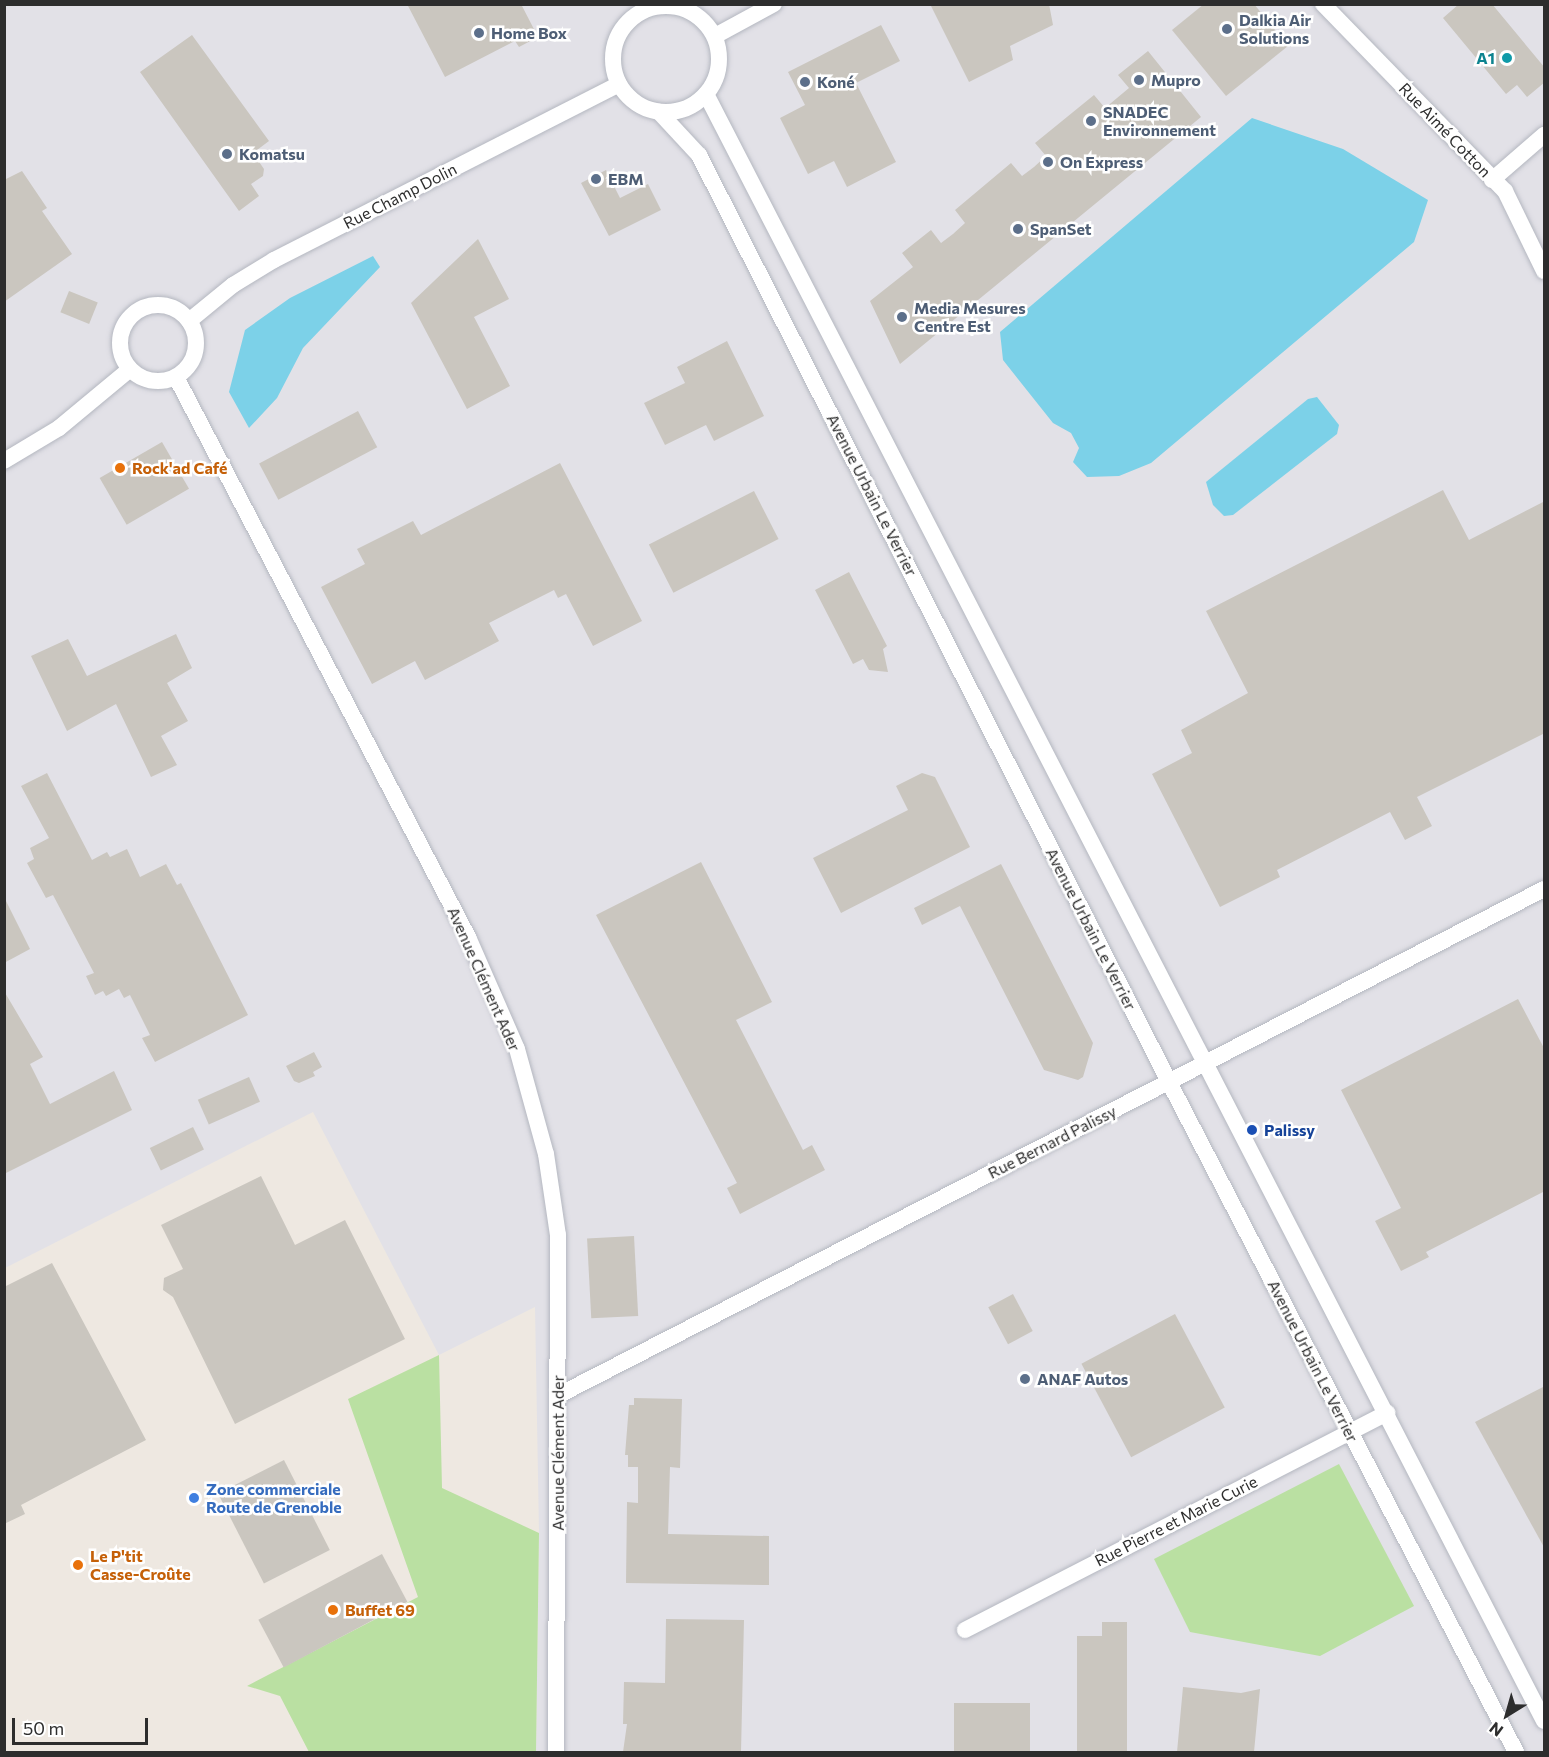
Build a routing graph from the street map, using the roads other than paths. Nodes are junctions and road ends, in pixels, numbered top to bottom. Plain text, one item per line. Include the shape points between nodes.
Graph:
1 (774, 4) edge
2 (1323, 4) edge
3 (715, 36) junction
4 (619, 84) junction
5 (706, 94) junction
6 (659, 112) junction
7 (1545, 135) edge
8 (1492, 180) junction
9 (1545, 271) edge
10 (189, 321) junction
11 (130, 369) junction
12 (176, 377) junction
13 (4, 461) edge
14 (1545, 889) edge
15 (1208, 1062) junction
16 (1169, 1082) junction
17 (559, 1395) junction
18 (1387, 1413) junction
19 (1350, 1432) junction
20 (965, 1630) dead end
21 (1545, 1720) edge
22 (556, 1752) edge
23 (1516, 1752) edge

1 - 3 street
2 - 8 street, Rue Aimé Cotton
3 - 4 street via 693,13 677,7 643,11 619,34 613,50
3 - 5 street via 718,66
4 - 6 street via 643,107
4 - 10 street, Rue Champ Dolin via 274,260 233,285
5 - 6 street via 685,108
5 - 15 street via 1037,739
6 - 16 street, Avenue Urbain Le Verrier via 699,155
7 - 8 street
8 - 9 street, Rue Aimé Cotton via 1504,191
10 - 11 street via 169,307 157,305 134,314 126,323 120,346
10 - 12 street via 195,336 195,352
11 - 12 street via 152,380
11 - 13 street via 59,428
12 - 17 street, Avenue Clément Ader via 468,938 517,1049 546,1154 558,1235
14 - 15 street, Rue Bernard Palissy
15 - 16 street, Rue Bernard Palissy
15 - 18 street
16 - 17 street, Rue Bernard Palissy
16 - 19 street, Avenue Urbain Le Verrier
17 - 22 street, Avenue Clément Ader
18 - 19 street, Rue Pierre et Marie Curie
18 - 21 street
19 - 20 street, Rue Pierre et Marie Curie
19 - 23 street, Avenue Urbain Le Verrier

